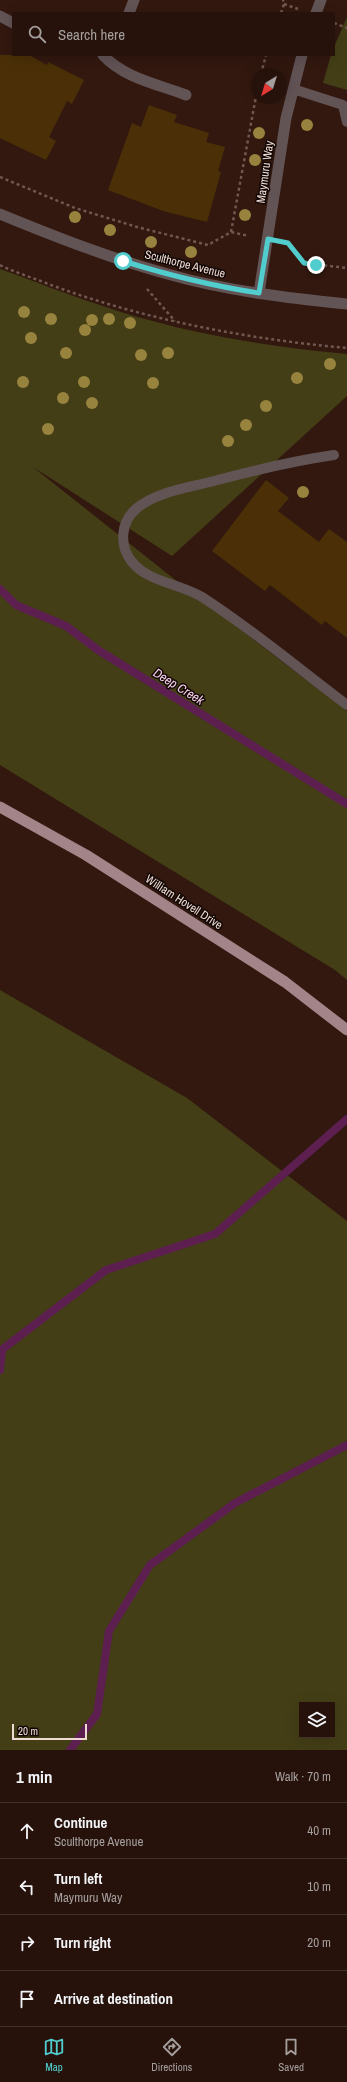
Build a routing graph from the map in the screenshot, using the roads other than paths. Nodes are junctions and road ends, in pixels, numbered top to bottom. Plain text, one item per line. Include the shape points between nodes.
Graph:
1 (134, 0) edge
2 (321, 0) edge
3 (129, 12) edge
4 (316, 12) edge
5 (0, 16) edge
6 (12, 22) edge
7 (104, 56) edge
8 (302, 56) edge
9 (293, 89) junction
10 (186, 94) dead end
11 (347, 122) edge
12 (0, 214) edge
13 (259, 293) junction
14 (347, 304) edge
15 (334, 455) dead end
16 (347, 705) edge
17 (0, 808) edge
18 (347, 1030) edge

1 - 3 street
2 - 4 street
5 - 6 street
7 - 10 street via 124,72
8 - 9 street, Maymuru Way
9 - 11 lane via 343,105
9 - 13 street, Maymuru Way via 286,118
12 - 13 street, Sculthorpe Avenue via 91,251 171,276 222,288
13 - 14 street, Sculthorpe Avenue
15 - 16 lane via 288,462 148,500 128,518 123,536 124,548 132,562 145,573 205,599
17 - 18 main road, William Hovell Drive via 86,855 285,982

